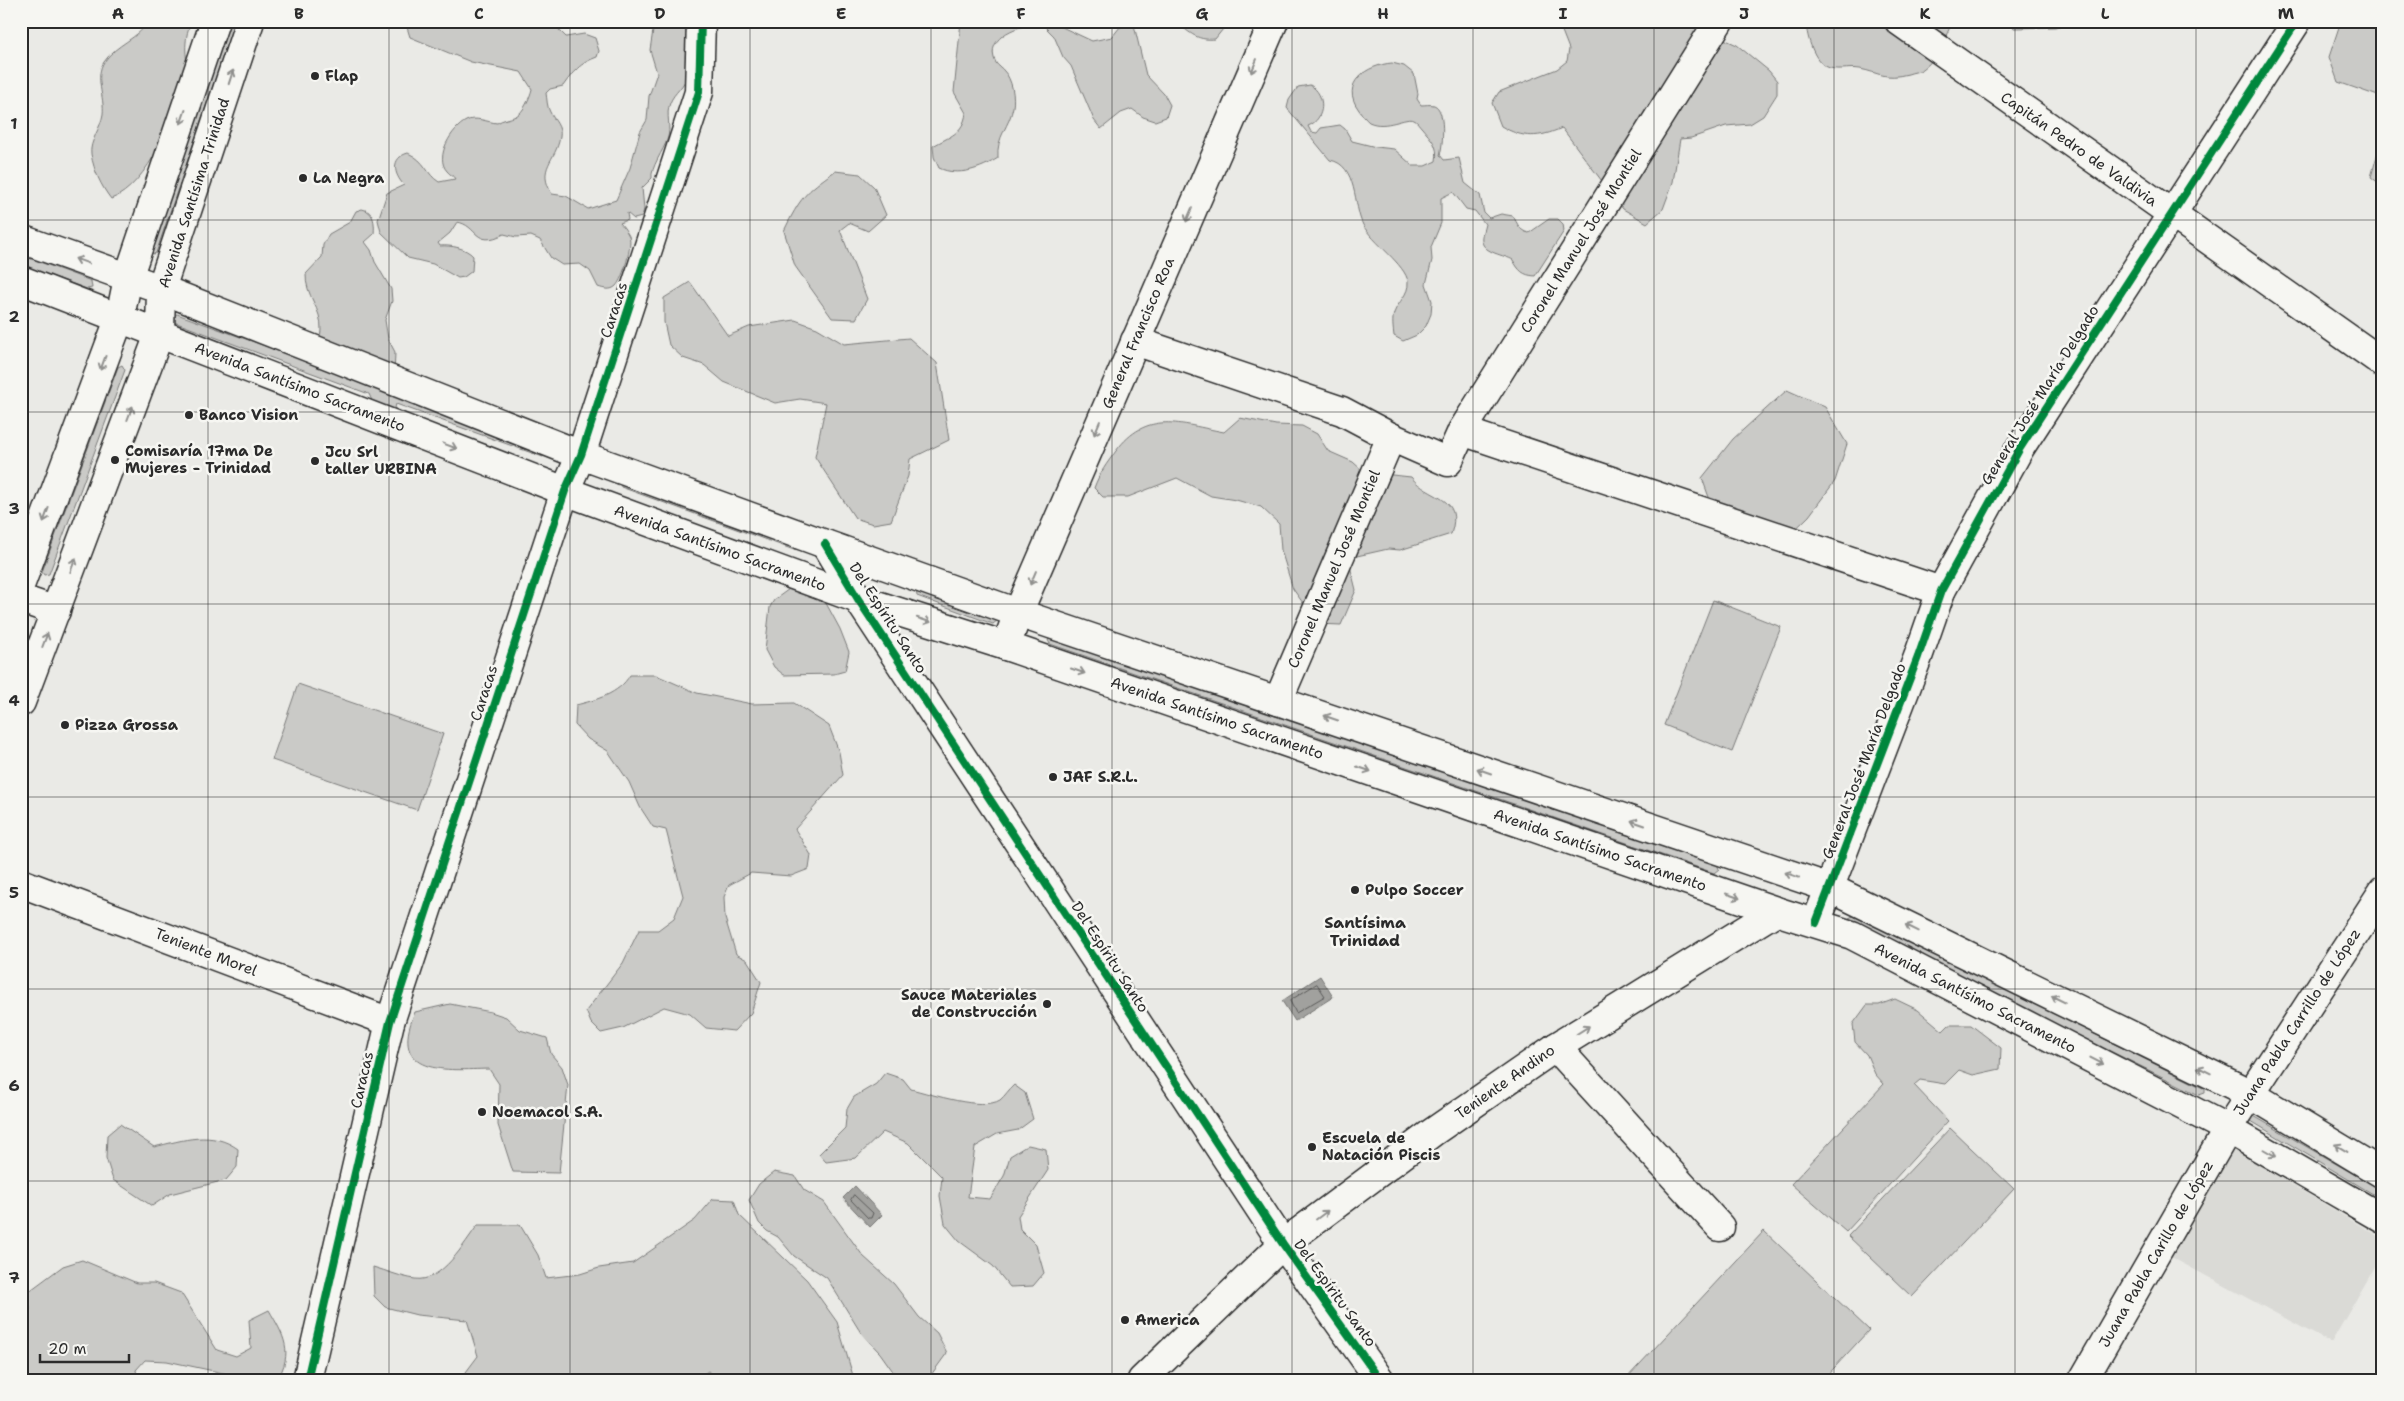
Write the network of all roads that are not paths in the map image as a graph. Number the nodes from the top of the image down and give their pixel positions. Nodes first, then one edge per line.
1 (215, 21) edge
2 (250, 21) edge
3 (701, 21) edge
4 (1274, 21) edge
5 (1719, 21) edge
6 (1898, 21) edge
7 (2296, 21) edge
8 (2172, 214) junction
9 (21, 238) edge
10 (128, 278) junction
11 (21, 280) edge
12 (162, 289) junction
13 (120, 317) junction
14 (160, 332) junction
15 (1135, 341) junction
16 (2383, 363) edge
17 (1462, 431) junction
18 (1391, 437) junction
19 (581, 455) junction
20 (565, 491) junction
21 (825, 544) junction
22 (21, 583) edge
23 (1941, 591) junction
24 (21, 599) edge
25 (858, 599) junction
26 (56, 610) junction
27 (1018, 613) junction
28 (1006, 646) junction
29 (1278, 701) junction
30 (21, 702) edge
31 (21, 883) edge
32 (1830, 888) junction
33 (2383, 891) edge
34 (1776, 911) junction
35 (1816, 923) junction
36 (390, 1022) junction
37 (1556, 1047) junction
38 (2251, 1094) junction
39 (2228, 1128) junction
40 (2383, 1174) edge
41 (2383, 1219) edge
42 (1720, 1227) dead end
43 (1282, 1244) junction
44 (307, 1380) edge
45 (1142, 1380) edge
46 (1380, 1380) edge
47 (2083, 1380) edge

1 -> 10 street
12 -> 2 street, Avenida Santísima Trinidad
3 - 19 street, Caracas
4 -> 15 street, General Francisco Roa
5 - 17 street, Coronel Manuel José Montiel
6 - 8 street, Capitán Pedro de Valdivia
7 - 8 street, General José María Delgado
8 - 16 street, Capitán Pedro de Valdivia
8 - 23 street, General José María Delgado
10 -> 9 street
10 - 12 street
10 - 13 street
11 - 13 street, Avenida Santísimo Sacramento
12 - 14 street, Avenida Santísima Trinidad
12 - 19 street
13 - 14 street, Avenida Santísimo Sacramento
13 -> 22 street
14 -> 20 street, Avenida Santísimo Sacramento
26 -> 14 street, Avenida Santísima Trinidad
15 - 18 street
15 -> 27 street, General Francisco Roa
17 - 18 street, Coronel Manuel José Montiel
17 - 23 street
18 - 29 street, Coronel Manuel José Montiel
19 - 20 street, Caracas
19 - 21 street
20 - 25 street, Avenida Santísimo Sacramento
20 - 36 street, Caracas
21 - 25 street, Del Espíritu Santo
21 - 27 street
23 - 32 street, General José María Delgado
24 - 26 street
25 -> 28 street, Avenida Santísimo Sacramento
25 - 43 street, Del Espíritu Santo
30 -> 26 street, Avenida Santísima Trinidad
27 - 28 street, General Francisco Roa
27 - 29 street
28 -> 34 street, Avenida Santísimo Sacramento
32 -> 29 street
31 - 36 street, Teniente Morel
32 - 35 street, General José María Delgado
38 -> 32 street
33 - 38 street, Juana Pabla Carrillo de López
34 - 35 street, Avenida Santísimo Sacramento
37 -> 34 street, Teniente Andino
35 -> 39 street, Avenida Santísimo Sacramento
36 - 44 street, Caracas
37 - 42 street
43 -> 37 street, Teniente Andino
38 - 39 street, Juana Pabla Carrillo de López
40 -> 38 street
39 -> 41 street, Avenida Santísimo Sacramento
39 - 47 street, Juana Pabla Carillo de López
43 - 45 street, Teniente Andino
43 - 46 street, Del Espíritu Santo

